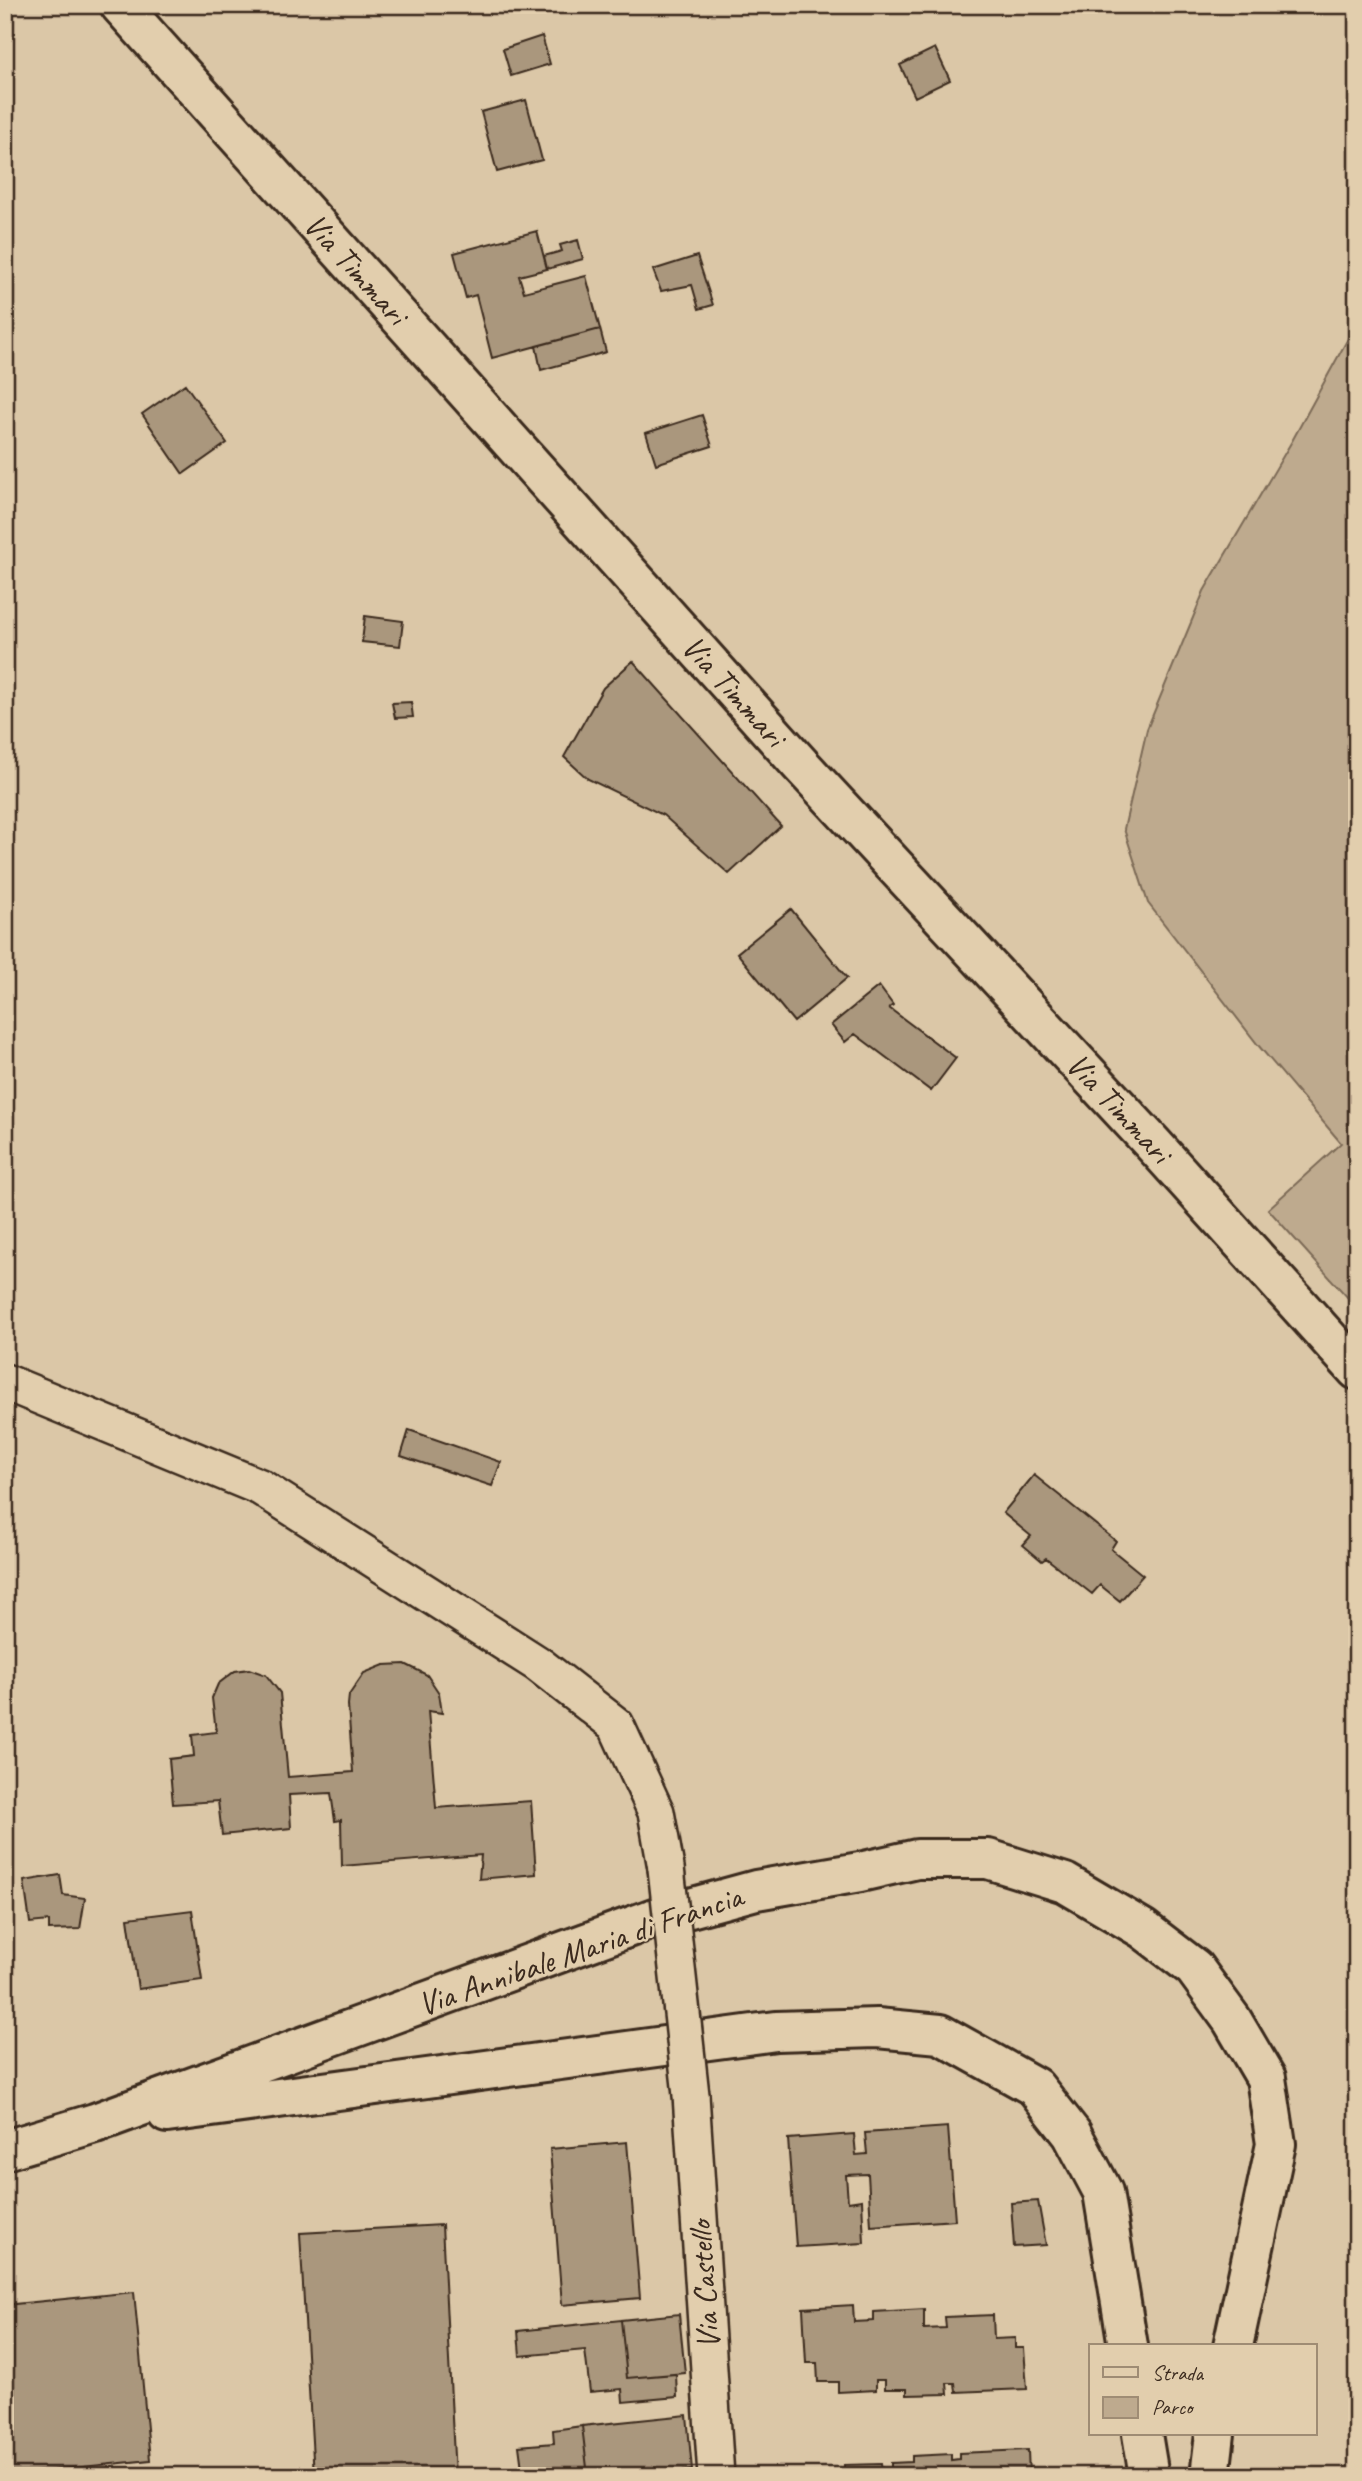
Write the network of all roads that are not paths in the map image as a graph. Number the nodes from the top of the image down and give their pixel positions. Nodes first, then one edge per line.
1 (120, 5) edge
2 (1357, 1370) edge
3 (5, 1382) edge
4 (95, 2123) junction
5 (5, 2150) edge
6 (1128, 2344) edge
7 (1233, 2344) edge
8 (1142, 2436) edge
9 (1214, 2436) edge
10 (716, 2476) edge
11 (1149, 2476) edge
12 (1210, 2476) edge

1 - 2 main road, Via Timmari
3 - 10 street, Via Castello, bridge
4 - 5 main road, Via Annibale Maria di Francia
4 - 6 main road, Via Annibale Maria di Francia
4 - 7 main road, Via Annibale Maria di Francia
8 - 11 main road
9 - 12 main road

